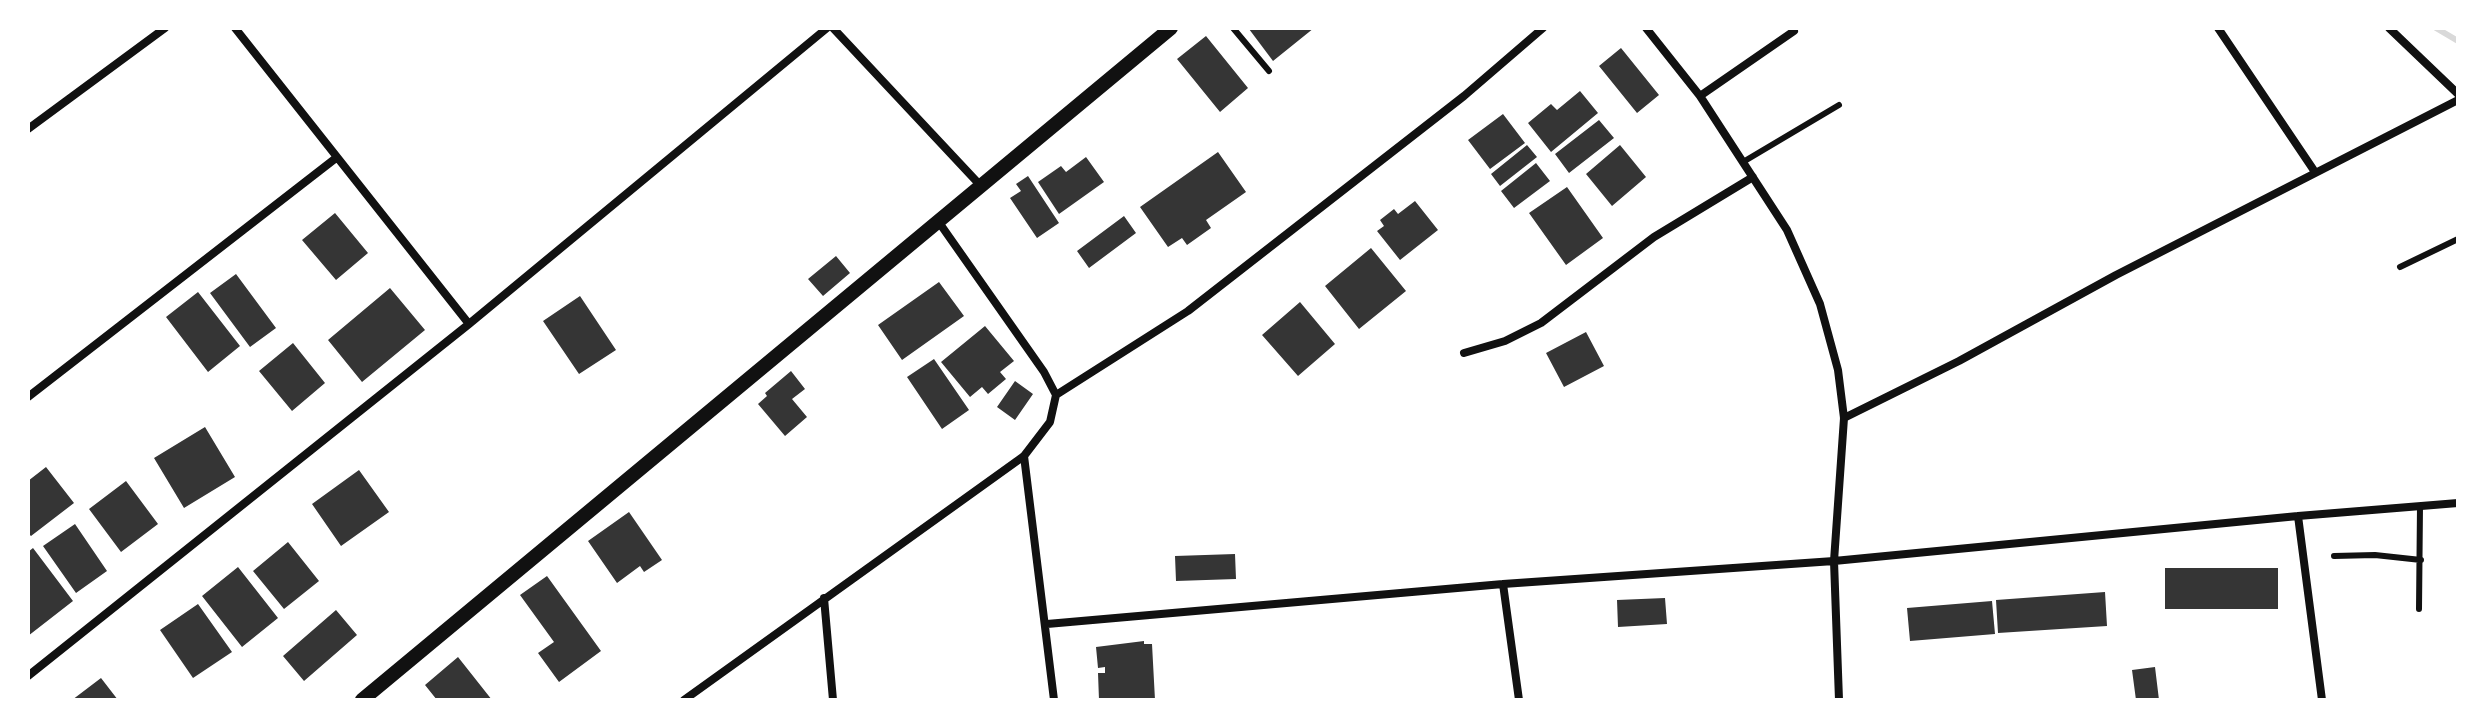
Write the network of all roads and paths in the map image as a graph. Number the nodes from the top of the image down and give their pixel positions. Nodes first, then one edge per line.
1 (165, 28) edge
2 (235, 28) edge
3 (830, 28) edge
4 (1171, 28) edge
5 (1233, 28) edge
6 (1543, 28) edge
7 (1646, 28) edge
8 (2218, 28) edge
9 (2389, 28) edge
10 (1794, 31) dead end
11 (1269, 71) dead end
12 (1700, 96) junction
13 (2458, 97) edge
14 (1839, 105) dead end
15 (28, 129) edge
16 (336, 158) junction
17 (1743, 162) junction
18 (2315, 172) junction
19 (1753, 177) junction
20 (980, 185) junction
21 (938, 220) junction
22 (2458, 239) edge
23 (2400, 267) dead end
24 (469, 324) junction
25 (1464, 353) dead end
26 (1056, 395) junction
27 (28, 397) edge
28 (1844, 418) junction
29 (1024, 456) junction
30 (2458, 503) edge
31 (2420, 506) junction
32 (2298, 516) junction
33 (2334, 556) dead end
34 (2421, 560) junction
35 (1834, 561) junction
36 (1503, 584) junction
37 (824, 598) junction
38 (2419, 609) dead end
39 (1047, 624) junction
40 (28, 676) edge
41 (362, 700) edge
42 (684, 700) edge
43 (833, 700) edge
44 (1054, 700) edge
45 (1519, 700) edge
46 (1839, 700) edge
47 (2322, 700) edge

1 - 15 street
2 - 16 street
3 - 20 street
3 - 24 street
4 - 20 street
5 - 11 lane
6 - 26 street
7 - 12 street
8 - 18 street
9 - 13 street
10 - 12 street
12 - 17 street
13 - 18 street
14 - 17 lane
16 - 24 street
16 - 27 street
17 - 19 street
18 - 28 street
19 - 25 street
19 - 28 street
20 - 21 street
21 - 26 street
21 - 41 street
22 - 23 lane
24 - 40 street
26 - 29 street
28 - 35 street
29 - 37 street
29 - 39 street
30 - 31 street
31 - 32 street
31 - 34 lane
32 - 35 street
32 - 47 street
33 - 34 lane
34 - 38 lane
35 - 36 street
35 - 46 street
36 - 39 street
36 - 45 street
37 - 42 street
37 - 43 street
39 - 44 street

